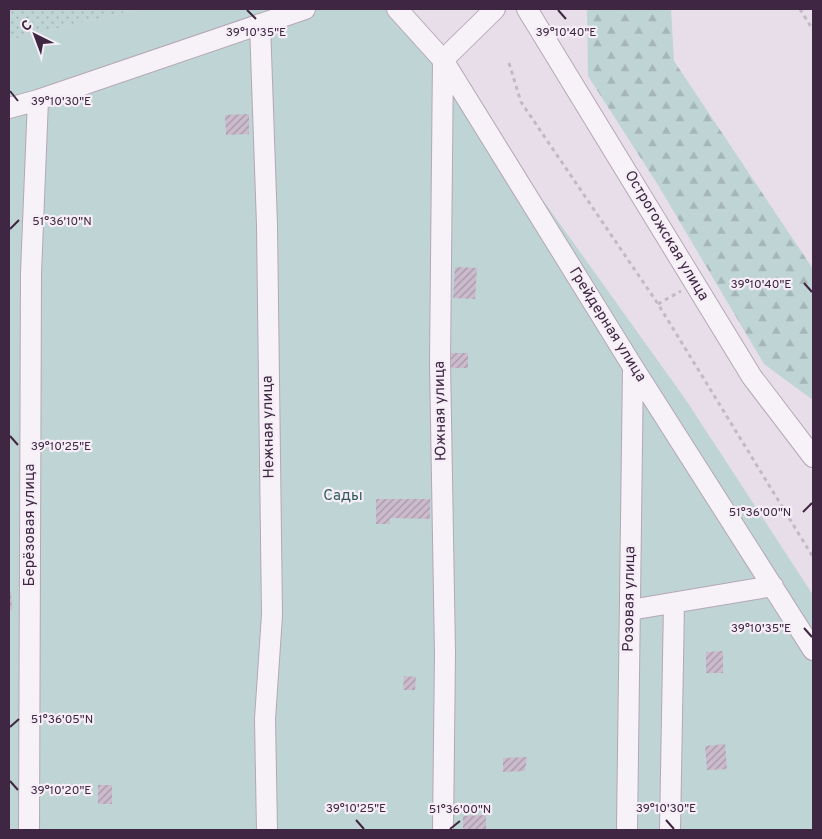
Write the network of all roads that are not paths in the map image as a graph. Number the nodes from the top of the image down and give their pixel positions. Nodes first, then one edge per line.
1 (305, 9) edge
2 (398, 9) edge
3 (495, 9) edge
4 (527, 9) edge
5 (260, 24) junction
6 (443, 60) junction
7 (38, 100) junction
8 (9, 108) edge
9 (633, 367) junction
10 (813, 457) edge
11 (773, 586) junction
12 (674, 603) junction
13 (630, 610) junction
14 (813, 650) edge
15 (29, 830) edge
16 (267, 830) edge
17 (443, 830) edge
18 (627, 830) edge
19 (670, 830) edge

1 - 5 street
2 - 6 street
3 - 6 street
4 - 10 street, Острогожская улица
5 - 7 street
5 - 16 street, Нежная улица
6 - 9 street, Грейдерная улица
6 - 17 street, Южная улица
7 - 8 street
7 - 15 street, Берёзовая улица
9 - 11 street, Грейдерная улица
9 - 13 street, Розовая улица
11 - 12 street
11 - 14 street, Грейдерная улица
12 - 13 street
12 - 19 street
13 - 18 street, Розовая улица

